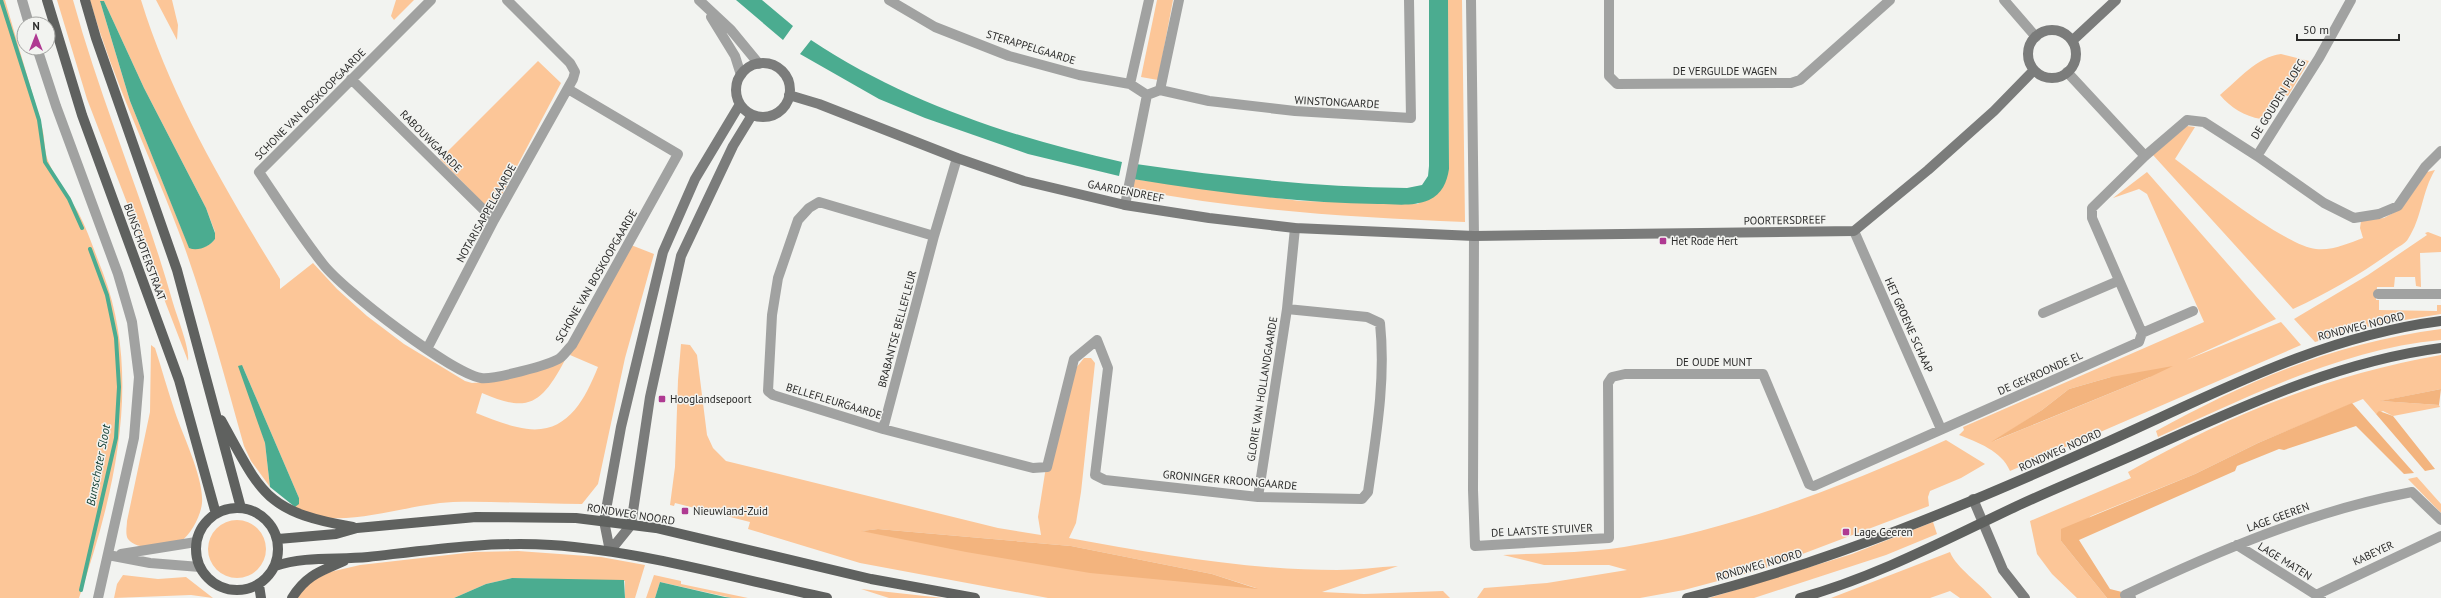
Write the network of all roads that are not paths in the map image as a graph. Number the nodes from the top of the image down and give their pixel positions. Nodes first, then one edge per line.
1 (22, 0) edge
2 (46, 0) edge
3 (86, 0) edge
4 (431, 0) edge
5 (507, 0) edge
6 (699, 0) edge
7 (889, 0) edge
8 (1149, 0) edge
9 (1179, 0) edge
10 (1409, 0) edge
11 (1471, 0) edge
12 (1608, 0) edge
13 (1890, 0) edge
14 (2004, 0) edge
15 (2116, 0) edge
16 (2351, 0) edge
17 (706, 8) junction
18 (27, 16) edge
19 (2036, 37) junction
20 (2072, 41) junction
21 (40, 56) edge
22 (759, 64) junction
23 (2034, 70) junction
24 (2068, 72) junction
25 (741, 75) junction
26 (351, 79) junction
27 (1130, 84) junction
28 (568, 89) junction
29 (1160, 90) junction
30 (790, 95) junction
31 (1147, 95) junction
32 (740, 104) junction
33 (752, 115) junction
34 (2441, 151) edge
35 (2145, 156) junction
36 (2257, 156) junction
37 (957, 158) junction
38 (1125, 205) junction
39 (494, 220) junction
40 (1295, 228) junction
41 (1854, 231) junction
42 (934, 236) junction
43 (1474, 236) junction
44 (2118, 281) junction
45 (2378, 294) dead end
46 (2441, 294) edge
47 (1287, 309) junction
48 (2193, 311) dead end
49 (2043, 313) dead end
50 (2441, 321) edge
51 (2142, 333) junction
52 (1097, 340) joint
53 (2441, 348) edge
54 (427, 349) junction
55 (212, 405) junction
56 (883, 429) junction
57 (1941, 430) junction
58 (1258, 497) junction
59 (1973, 500) junction
60 (241, 508) junction
61 (216, 514) junction
62 (2441, 520) edge
63 (604, 522) junction
64 (1982, 524) junction
65 (631, 525) junction
66 (357, 528) junction
67 (2441, 536) edge
68 (1609, 538) joint
69 (278, 539) junction
70 (196, 542) junction
71 (2237, 545) junction
72 (610, 552) junction
73 (108, 555) junction
74 (349, 559) junction
75 (275, 566) junction
76 (200, 567) junction
77 (259, 585) junction
78 (234, 594) edge
79 (2319, 596) edge
80 (98, 598) edge
81 (261, 598) edge
82 (292, 598) edge
83 (827, 598) edge
84 (975, 598) edge
85 (1687, 598) edge
86 (1800, 598) edge
87 (2025, 598) edge
88 (2130, 598) edge

1 - 18 street
2 - 61 main road, BUNSCHOTERSTRAAT
3 - 55 main road, BUNSCHOTERSTRAAT
4 - 26 street, SCHONE VAN BOSKOOPGAARDE
5 - 28 street, NOTARISAPPELGAARDE
6 - 17 street
7 - 27 street, STERAPPELGAARDE
8 - 27 street
9 - 29 street
10 - 29 street, WINSTONGAARDE
11 - 43 street
12 - 13 street, DE VERGULDE WAGEN
14 - 19 street
15 - 20 street
16 - 36 street, DE GOUDEN PLOEG
17 - 22 street
17 - 25 street
19 - 20 street
19 - 23 street
20 - 24 street
21 - 73 street
22 - 25 street
22 - 30 street
23 - 24 street
23 - 41 street
24 - 35 street
25 - 32 street
26 - 39 street, RABOUWGAARDE
26 - 54 street, SCHONE VAN BOSKOOPGAARDE
27 - 31 street, STERAPPELGAARDE
28 - 39 street, NOTARISAPPELGAARDE
28 - 54 street, SCHONE VAN BOSKOOPGAARDE
29 - 31 street
30 - 33 street
30 - 37 street, GAARDENDREEF
31 - 38 street
32 - 33 street
32 - 63 street
33 - 65 street
34 - 36 street
35 - 36 street, DE GOUDEN PLOEG
35 - 44 street
37 - 38 street, GAARDENDREEF
37 - 42 street, BRABANTSE BELLEFLEUR
38 - 40 street, GAARDENDREEF
39 - 54 street, NOTARISAPPELGAARDE
40 - 43 street, GAARDENDREEF
40 - 47 street
41 - 43 street, POORTERSDREEF
41 - 57 street, HET GROENE SCHAAP
42 - 56 street, BRABANTSE BELLEFLEUR
42 - 56 street, BELLEFLEURGAARDE
43 - 68 street, DE LAATSTE STUIVER
44 - 49 street
44 - 51 street
45 - 46 street
47 - 58 street, GLORIE VAN HOLLANDGAARDE
47 - 58 street, GRONINGER KROONGAARDE
48 - 51 street, DE GEKROONDE EL
50 - 59 main road, RONDWEG NOORD
51 - 57 street, DE GEKROONDE EL
52 - 56 street, BELLEFLEURGAARDE
52 - 58 street, GRONINGER KROONGAARDE
53 - 64 main road
55 - 60 main road, BUNSCHOTERSTRAAT
55 - 66 main road
57 - 68 street, DE OUDE MUNT
59 - 64 street
59 - 85 main road, RONDWEG NOORD
60 - 61 main road
60 - 69 main road
61 - 70 main road
62 - 71 street, LAGE GEEREN
63 - 65 main road, RONDWEG NOORD
63 - 66 main road, RONDWEG NOORD
63 - 72 street
64 - 86 main road
64 - 87 street
65 - 72 street
65 - 84 main road, RONDWEG NOORD
66 - 69 main road, RONDWEG NOORD
67 - 79 street, KABEYER
69 - 75 main road
70 - 73 street
70 - 76 main road
71 - 79 street, LAGE MATEN
71 - 88 street, LAGE GEEREN
72 - 74 main road
72 - 83 main road
73 - 76 street
73 - 80 street
74 - 75 main road
74 - 82 main road
75 - 77 main road
76 - 78 main road
77 - 78 main road
77 - 81 main road

